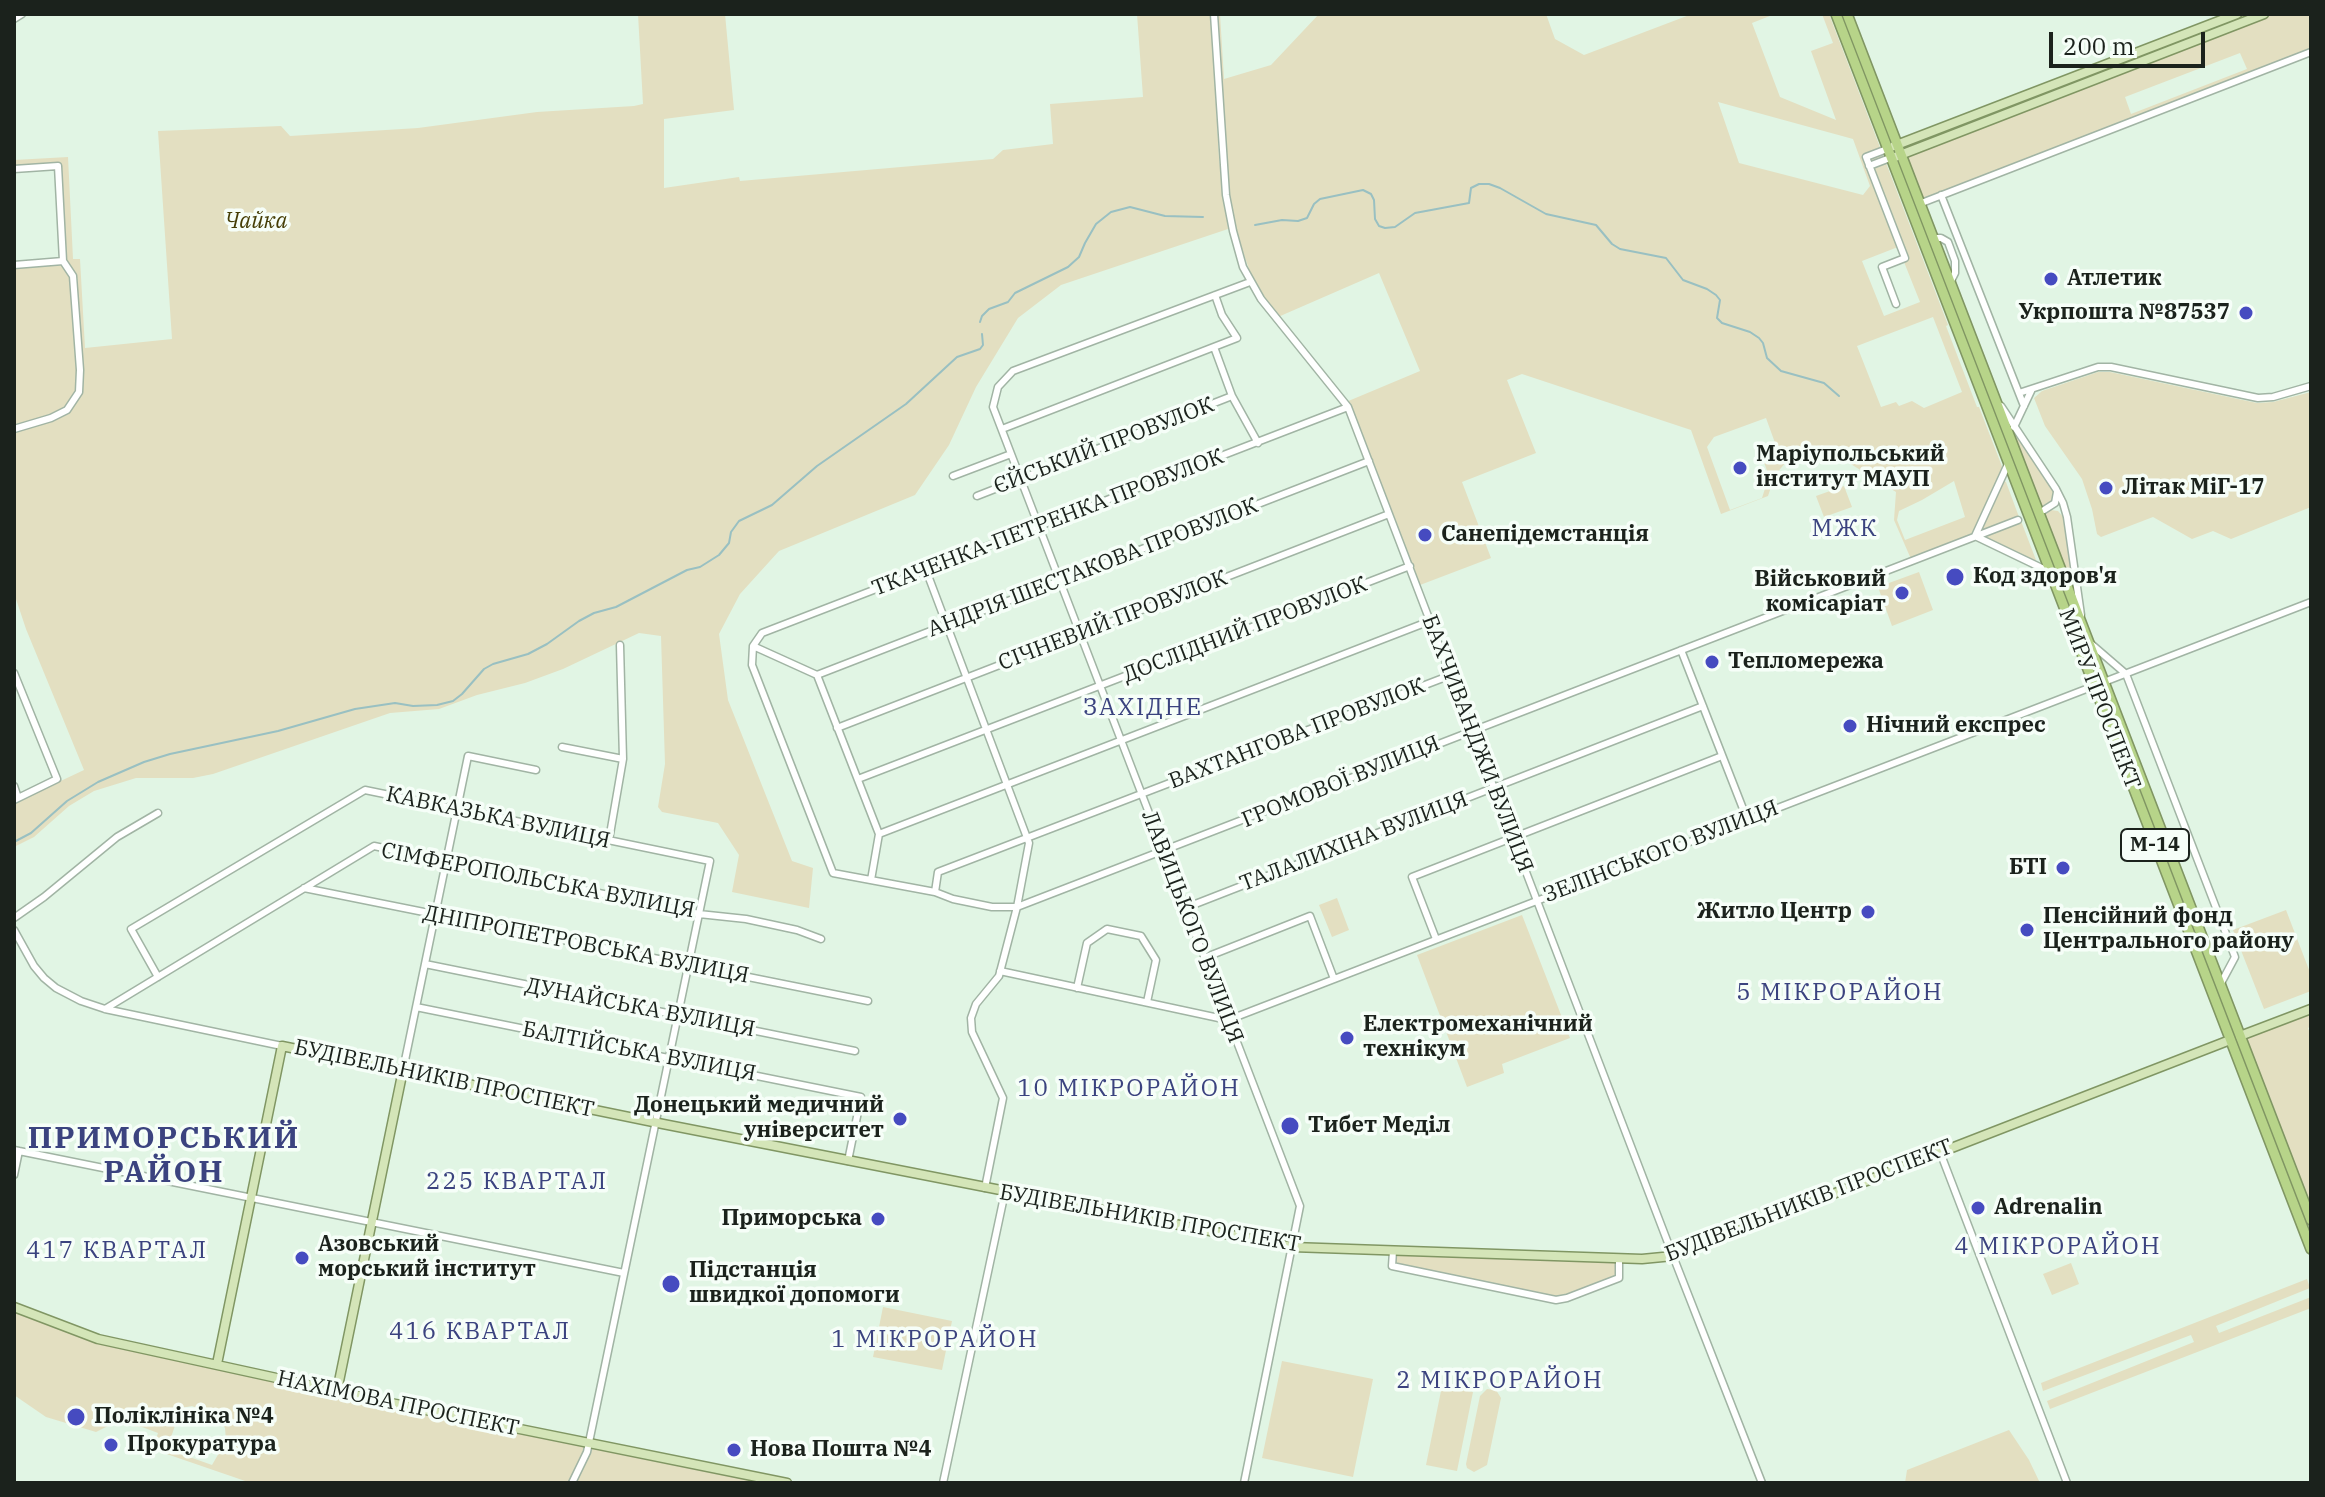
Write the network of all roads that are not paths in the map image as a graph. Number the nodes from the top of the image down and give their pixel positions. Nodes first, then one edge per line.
1 (22, 14) edge
2 (1214, 14) edge
3 (1836, 14) edge
4 (2237, 14) edge
5 (2264, 14) edge
6 (14, 19) edge
7 (1846, 22) edge
8 (2311, 52) edge
9 (1894, 152) junction
10 (1869, 166) junction
11 (14, 169) edge
12 (1941, 195) junction
13 (1914, 205) junction
14 (1919, 217) junction
15 (1932, 238) junction
16 (1924, 246) junction
17 (63, 261) junction
18 (14, 265) edge
19 (1250, 282) junction
20 (1215, 295) junction
21 (1896, 304) dead end
22 (1214, 347) junction
23 (2311, 386) edge
24 (2032, 389) junction
25 (1992, 393) junction
26 (2019, 393) junction
27 (1232, 396) junction
28 (2024, 406) junction
29 (1348, 407) junction
30 (2015, 427) junction
31 (14, 429) edge
32 (1002, 429) junction
33 (2009, 438) junction
34 (1258, 443) junction
35 (1011, 454) junction
36 (1369, 461) junction
37 (2008, 464) junction
38 (953, 476) dead end
39 (1021, 480) junction
40 (2056, 489) junction
41 (977, 496) dead end
42 (1389, 514) junction
43 (2067, 517) junction
44 (2018, 520) dead end
45 (1039, 527) junction
46 (1975, 536) junction
47 (1410, 566) junction
48 (926, 570) junction
49 (2050, 572) junction
50 (1060, 581) junction
51 (2311, 602) edge
52 (1430, 621) junction
53 (946, 625) junction
54 (1080, 634) junction
55 (2085, 635) junction
56 (620, 645) dead end
57 (753, 646) junction
58 (1681, 650) junction
59 (14, 673) edge
60 (2126, 674) junction
61 (817, 675) junction
62 (1451, 675) junction
63 (967, 678) junction
64 (2099, 684) junction
65 (1100, 686) junction
66 (1703, 706) junction
67 (837, 728) junction
68 (987, 730) junction
69 (1472, 730) junction
70 (1121, 741) junction
71 (562, 747) dead end
72 (1722, 756) junction
73 (623, 759) junction
74 (536, 770) dead end
75 (858, 779) junction
76 (1008, 785) junction
77 (14, 786) edge
78 (1494, 788) junction
79 (1141, 794) junction
80 (16, 799) edge
81 (457, 809) junction
82 (158, 813) dead end
83 (1747, 819) junction
84 (879, 834) junction
85 (1028, 838) junction
86 (1513, 838) junction
87 (609, 840) junction
88 (1163, 852) junction
89 (446, 861) junction
90 (871, 880) junction
91 (304, 888) junction
92 (935, 892) junction
93 (1536, 900) junction
94 (1017, 907) junction
95 (1185, 908) junction
96 (699, 914) junction
97 (435, 915) junction
98 (14, 918) edge
99 (14, 930) edge
100 (821, 939) dead end
101 (1436, 939) junction
102 (1204, 958) junction
103 (425, 964) junction
104 (688, 965) junction
105 (1000, 971) junction
106 (158, 977) junction
107 (1334, 979) junction
108 (2220, 985) junction
109 (1077, 988) junction
110 (868, 1001) dead end
111 (1147, 1002) junction
112 (416, 1007) junction
113 (105, 1009) junction
114 (2311, 1009) edge
115 (678, 1015) junction
116 (1228, 1020) junction
117 (2235, 1038) junction
118 (282, 1046) junction
119 (855, 1051) dead end
120 (668, 1059) junction
121 (403, 1070) junction
122 (655, 1122) junction
123 (16, 1151) edge
124 (1940, 1152) junction
125 (848, 1161) junction
126 (14, 1175) edge
127 (985, 1188) junction
128 (1005, 1192) junction
129 (251, 1197) junction
130 (2311, 1220) edge
131 (372, 1222) junction
132 (1292, 1247) junction
133 (2311, 1249) edge
134 (1393, 1251) junction
135 (1673, 1256) junction
136 (1619, 1258) junction
137 (624, 1273) junction
138 (14, 1307) edge
139 (217, 1364) junction
140 (337, 1391) junction
141 (589, 1443) junction
142 (572, 1483) edge
143 (787, 1483) edge
144 (943, 1483) edge
145 (1244, 1483) edge
146 (1762, 1483) edge
147 (2067, 1483) edge

1 - 6 street
2 - 19 street, БАХЧИВАНДЖИ ВУЛИЦЯ
3 - 7 highway, МИРУ ПРОСПЕКТ / М-14
4 - 9 main road
5 - 9 main road
7 - 9 highway, МИРУ ПРОСПЕКТ / М-14
8 - 12 street
9 - 10 street
9 - 10 street
9 - 13 highway, МИРУ ПРОСПЕКТ / М-14
10 - 21 street
11 - 17 street
12 - 13 street
12 - 26 street
13 - 14 highway, МИРУ ПРОСПЕКТ / М-14
14 - 15 highway, МИРУ ПРОСПЕКТ / М-14
14 - 16 highway, МИРУ ПРОСПЕКТ / М-14
15 - 16 street
15 - 25 highway, МИРУ ПРОСПЕКТ / М-14
16 - 37 highway, МИРУ ПРОСПЕКТ / М-14
17 - 18 street
17 - 31 street
19 - 20 street
19 - 29 street, БАХЧИВАНДЖИ ВУЛИЦЯ
20 - 22 street
20 - 32 street, ЛАВИЦЬКОГО ВУЛИЦЯ
22 - 27 street
22 - 32 street
23 - 24 street
24 - 26 street
24 - 28 street
25 - 30 street
25 - 33 highway, МИРУ ПРОСПЕКТ / М-14
26 - 28 street
27 - 34 street
27 - 39 street, ЄЙСЬКИЙ ПРОВУЛОК
28 - 30 street
29 - 34 street, ТКАЧЕНКА-ПЕТРЕНКА ПРОВУЛОК
29 - 36 street, БАХЧИВАНДЖИ ВУЛИЦЯ
30 - 33 street
30 - 40 street
32 - 35 street, ЛАВИЦЬКОГО ВУЛИЦЯ
33 - 55 highway, МИРУ ПРОСПЕКТ / М-14
34 - 45 street, ТКАЧЕНКА-ПЕТРЕНКА ПРОВУЛОК
35 - 38 street
35 - 39 street, ЛАВИЦЬКОГО ВУЛИЦЯ
36 - 42 street, БАХЧИВАНДЖИ ВУЛИЦЯ
36 - 50 street, АНДРІЯ ШЕСТАКОВА ПРОВУЛОК
37 - 46 street
37 - 49 highway, МИРУ ПРОСПЕКТ / М-14
39 - 41 street, ЄЙСЬКИЙ ПРОВУЛОК
39 - 45 street, ЛАВИЦЬКОГО ВУЛИЦЯ
40 - 43 street
40 - 43 street
42 - 47 street, БАХЧИВАНДЖИ ВУЛИЦЯ
42 - 54 street, СІЧНЕВИЙ ПРОВУЛОК
43 - 55 street
44 - 46 street, ГРОМОВОЇ ВУЛИЦЯ
45 - 48 street, ТКАЧЕНКА-ПЕТРЕНКА ПРОВУЛОК
45 - 50 street, ЛАВИЦЬКОГО ВУЛИЦЯ
46 - 49 street
46 - 58 street, ГРОМОВОЇ ВУЛИЦЯ
47 - 52 street, БАХЧИВАНДЖИ ВУЛИЦЯ
47 - 65 street, ДОСЛІДНИЙ ПРОВУЛОК
48 - 53 street
48 - 57 street, ТКАЧЕНКА-ПЕТРЕНКА ПРОВУЛОК
49 - 64 highway, МИРУ ПРОСПЕКТ / М-14
50 - 53 street, АНДРІЯ ШЕСТАКОВА ПРОВУЛОК
50 - 54 street, ЛАВИЦЬКОГО ВУЛИЦЯ
51 - 60 street, ЗЕЛІНСЬКОГО ВУЛИЦЯ
52 - 62 street, БАХЧИВАНДЖИ ВУЛИЦЯ
52 - 70 street
53 - 61 street, АНДРІЯ ШЕСТАКОВА ПРОВУЛОК
53 - 63 street
54 - 63 street, СІЧНЕВИЙ ПРОВУЛОК
54 - 65 street, ЛАВИЦЬКОГО ВУЛИЦЯ
55 - 60 street
55 - 64 highway, МИРУ ПРОСПЕКТ / М-14
56 - 73 street
57 - 61 street
57 - 90 street, ГРОМОВОЇ ВУЛИЦЯ
58 - 66 street
58 - 69 street, ГРОМОВОЇ ВУЛИЦЯ
59 - 80 street
60 - 64 street, ЗЕЛІНСЬКОГО ВУЛИЦЯ
60 - 108 street
61 - 67 street
62 - 69 street, БАХЧИВАНДЖИ ВУЛИЦЯ
62 - 79 street, ВАХТАНГОВА ПРОВУЛОК
63 - 67 street, СІЧНЕВИЙ ПРОВУЛОК
63 - 68 street
64 - 83 street, ЗЕЛІНСЬКОГО ВУЛИЦЯ
64 - 108 highway, МИРУ ПРОСПЕКТ / М-14
64 - 117 highway, МИРУ ПРОСПЕКТ / М-14
65 - 68 street, ДОСЛІДНИЙ ПРОВУЛОК
65 - 70 street, ЛАВИЦЬКОГО ВУЛИЦЯ
66 - 72 street
66 - 78 street, ТАЛАЛИХІНА ВУЛИЦЯ
67 - 75 street
68 - 75 street, ДОСЛІДНИЙ ПРОВУЛОК
68 - 76 street
69 - 78 street, БАХЧИВАНДЖИ ВУЛИЦЯ
69 - 88 street, ГРОМОВОЇ ВУЛИЦЯ
70 - 76 street
70 - 79 street, ЛАВИЦЬКОГО ВУЛИЦЯ
71 - 73 street
72 - 83 street
72 - 86 street
73 - 87 street
74 - 81 street
75 - 84 street
76 - 84 street
76 - 85 street
77 - 80 street
78 - 86 street, БАХЧИВАНДЖИ ВУЛИЦЯ
78 - 95 street, ТАЛАЛИХІНА ВУЛИЦЯ
79 - 85 street, ВАХТАНГОВА ПРОВУЛОК
79 - 88 street, ЛАВИЦЬКОГО ВУЛИЦЯ
81 - 87 street, КАВКАЗЬКА ВУЛИЦЯ
81 - 89 street
81 - 106 street, КАВКАЗЬКА ВУЛИЦЯ
82 - 98 street
83 - 93 street, ЗЕЛІНСЬКОГО ВУЛИЦЯ
84 - 90 street
85 - 92 street, ВАХТАНГОВА ПРОВУЛОК
85 - 94 street
86 - 93 street, БАХЧИВАНДЖИ ВУЛИЦЯ
86 - 101 street
87 - 96 street, КАВКАЗЬКА ВУЛИЦЯ
88 - 94 street, ГРОМОВОЇ ВУЛИЦЯ
88 - 95 street, ЛАВИЦЬКОГО ВУЛИЦЯ
89 - 91 street, СІМФЕРОПОЛЬСЬКА ВУЛИЦЯ
89 - 96 street, СІМФЕРОПОЛЬСЬКА ВУЛИЦЯ
89 - 97 street
90 - 92 street, ГРОМОВОЇ ВУЛИЦЯ
91 - 97 street, ДНІПРОПЕТРОВСЬКА ВУЛИЦЯ
91 - 106 street, СІМФЕРОПОЛЬСЬКА ВУЛИЦЯ
92 - 94 street, ГРОМОВОЇ ВУЛИЦЯ
93 - 101 street, ЗЕЛІНСЬКОГО ВУЛИЦЯ
93 - 135 street, БАХЧИВАНДЖИ ВУЛИЦЯ
94 - 105 street
95 - 102 street, ЛАВИЦЬКОГО ВУЛИЦЯ
96 - 100 street, СІМФЕРОПОЛЬСЬКА ВУЛИЦЯ
96 - 104 street
97 - 103 street
97 - 104 street, ДНІПРОПЕТРОВСЬКА ВУЛИЦЯ
99 - 113 street, БУДІВЕЛЬНИКІВ ПРОСПЕКТ
101 - 107 street, ЗЕЛІНСЬКОГО ВУЛИЦЯ
102 - 107 street
102 - 116 street, ЛАВИЦЬКОГО ВУЛИЦЯ
103 - 112 street
103 - 115 street, ДУНАЙСЬКА ВУЛИЦЯ
104 - 110 street, ДНІПРОПЕТРОВСЬКА ВУЛИЦЯ
104 - 115 street
105 - 109 street
105 - 127 street
106 - 113 street, СІМФЕРОПОЛЬСЬКА ВУЛИЦЯ
107 - 116 street, ЗЕЛІНСЬКОГО ВУЛИЦЯ
108 - 117 highway, МИРУ ПРОСПЕКТ / М-14
109 - 111 street
109 - 111 street
111 - 116 street
112 - 120 street, БАЛТІЙСЬКА ВУЛИЦЯ
112 - 121 street
113 - 118 street, БУДІВЕЛЬНИКІВ ПРОСПЕКТ
114 - 117 main road, БУДІВЕЛЬНИКІВ ПРОСПЕКТ
115 - 119 street, ДУНАЙСЬКА ВУЛИЦЯ
115 - 120 street
116 - 132 street, ЛАВИЦЬКОГО ВУЛИЦЯ
117 - 124 main road, БУДІВЕЛЬНИКІВ ПРОСПЕКТ
117 - 130 highway, МИРУ ПРОСПЕКТ / М-14
117 - 133 highway, МИРУ ПРОСПЕКТ / М-14
118 - 121 main road, БУДІВЕЛЬНИКІВ ПРОСПЕКТ
118 - 129 main road
120 - 122 street
120 - 125 street, БАЛТІЙСЬКА ВУЛИЦЯ
121 - 122 main road, БУДІВЕЛЬНИКІВ ПРОСПЕКТ
121 - 131 main road
122 - 125 main road, БУДІВЕЛЬНИКІВ ПРОСПЕКТ
122 - 137 street
123 - 126 street
123 - 129 street
124 - 135 main road, БУДІВЕЛЬНИКІВ ПРОСПЕКТ
124 - 147 street
125 - 127 main road, БУДІВЕЛЬНИКІВ ПРОСПЕКТ
127 - 128 main road, БУДІВЕЛЬНИКІВ ПРОСПЕКТ
128 - 132 main road, БУДІВЕЛЬНИКІВ ПРОСПЕКТ
128 - 144 street
129 - 131 street
129 - 139 main road
131 - 137 street
131 - 140 main road
132 - 134 main road, БУДІВЕЛЬНИКІВ ПРОСПЕКТ
132 - 145 street, ЛАВИЦЬКОГО ВУЛИЦЯ
134 - 136 main road, БУДІВЕЛЬНИКІВ ПРОСПЕКТ
134 - 136 street
135 - 136 main road, БУДІВЕЛЬНИКІВ ПРОСПЕКТ
135 - 146 street, БАХЧИВАНДЖИ ВУЛИЦЯ
137 - 141 street
138 - 139 main road, НАХІМОВА ПРОСПЕКТ
139 - 140 main road, НАХІМОВА ПРОСПЕКТ
140 - 141 main road, НАХІМОВА ПРОСПЕКТ
141 - 142 street
141 - 143 main road, НАХІМОВА ПРОСПЕКТ

